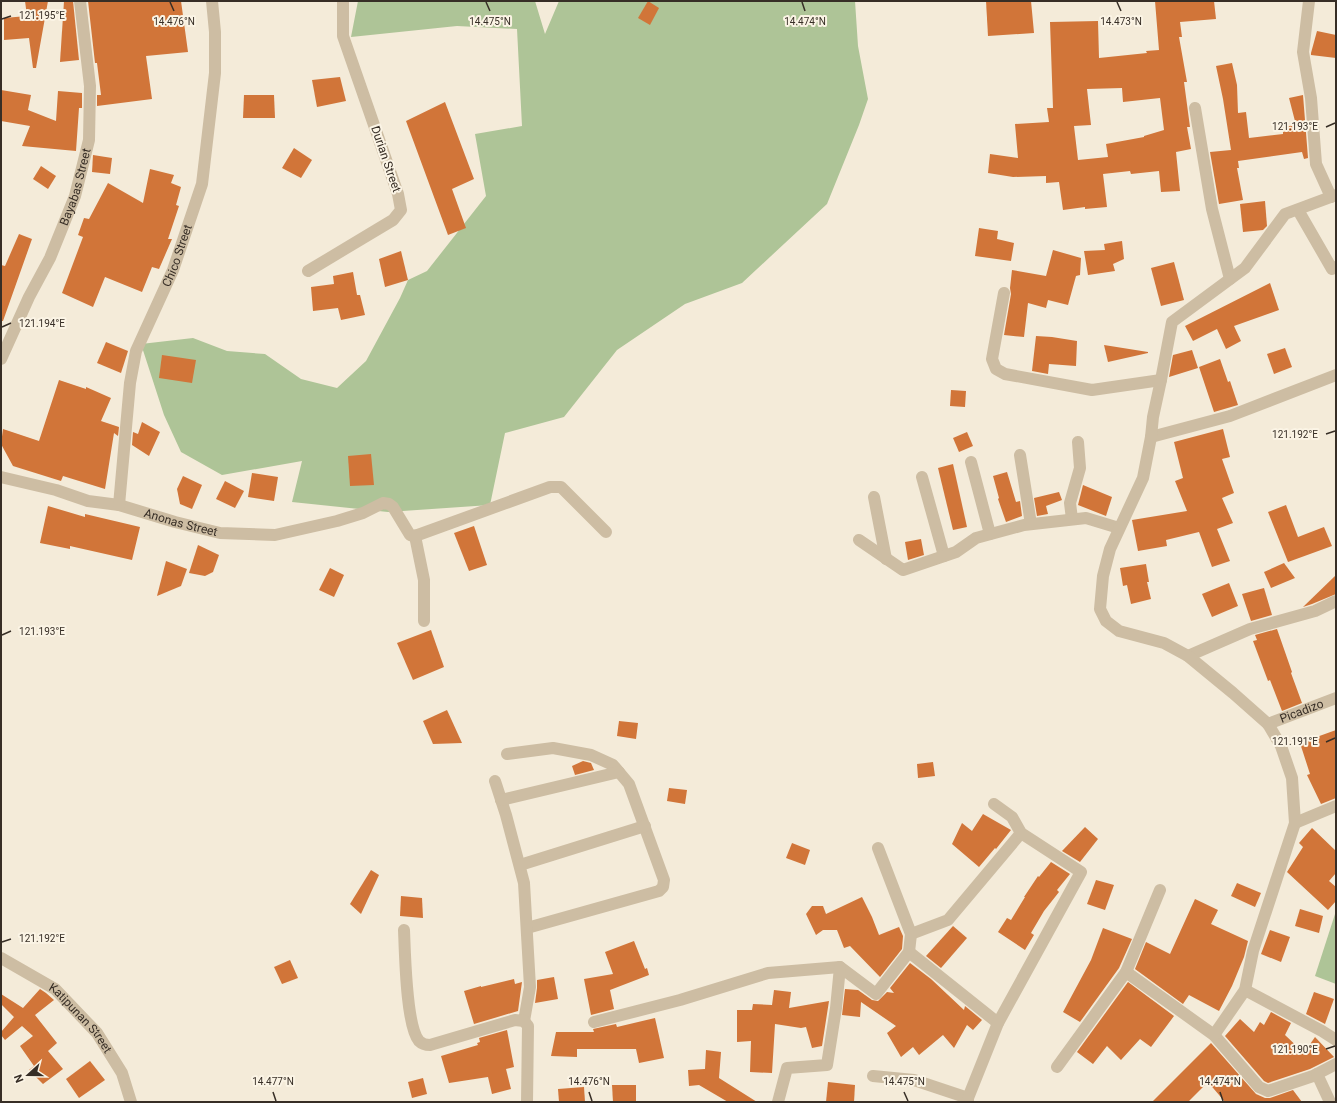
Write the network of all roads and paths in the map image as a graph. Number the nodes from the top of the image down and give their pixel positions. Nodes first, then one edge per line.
1 (80, 1) edge
2 (212, 1) edge
3 (343, 1) edge
4 (1309, 1) edge
5 (1195, 108) dead end
6 (1333, 196) edge
7 (1298, 210) junction
8 (1336, 267) edge
9 (308, 271) dead end
10 (1230, 279) junction
11 (1004, 292) dead end
12 (1, 359) edge
13 (1336, 376) edge
14 (1161, 380) junction
15 (1151, 437) junction
16 (1078, 442) dead end
17 (1020, 455) dead end
18 (971, 462) dead end
19 (1, 477) edge
20 (922, 477) dead end
21 (874, 497) dead end
22 (119, 505) junction
23 (1072, 519) junction
24 (1031, 524) junction
25 (1119, 528) junction
26 (606, 532) dead end
27 (990, 534) junction
28 (415, 536) junction
29 (859, 540) dead end
30 (944, 556) junction
31 (886, 559) junction
32 (1336, 601) edge
33 (424, 621) dead end
34 (1188, 656) junction
35 (1336, 698) edge
36 (1268, 724) junction
37 (507, 754) dead end
38 (619, 772) junction
39 (495, 781) dead end
40 (501, 800) junction
41 (994, 804) dead end
42 (1336, 806) edge
43 (1295, 823) junction
44 (645, 826) junction
45 (1021, 833) junction
46 (878, 848) dead end
47 (520, 865) junction
48 (1160, 890) dead end
49 (527, 928) junction
50 (404, 930) dead end
51 (911, 934) junction
52 (909, 952) junction
53 (1, 958) edge
54 (840, 967) junction
55 (1126, 972) junction
56 (1245, 990) junction
57 (524, 1020) junction
58 (594, 1022) dead end
59 (998, 1023) junction
60 (1214, 1036) junction
61 (1336, 1040) edge
62 (1336, 1064) edge
63 (1057, 1067) dead end
64 (1317, 1074) junction
65 (873, 1076) dead end
66 (968, 1100) edge
67 (131, 1102) edge
68 (527, 1102) edge
69 (778, 1102) edge
70 (1330, 1102) edge

1 - 12 street, Bayabas Street
2 - 22 street, Chico Street
3 - 9 street, Durian Street
4 - 6 street
5 - 10 street
6 - 7 street
7 - 8 street
7 - 10 street
10 - 14 street
11 - 14 street
13 - 15 street
14 - 15 street
15 - 25 street
16 - 23 street
17 - 24 street
18 - 27 street
19 - 22 street, Anonas Street
20 - 30 street
21 - 31 street
22 - 28 street, Anonas Street
23 - 24 street
23 - 25 street
24 - 27 street
25 - 34 street
26 - 28 street
27 - 30 street
28 - 33 street
29 - 31 street
30 - 31 street
32 - 34 street
34 - 36 street
35 - 36 street, Picadizo
36 - 43 street
37 - 38 street
38 - 40 street
38 - 44 street
39 - 40 street
40 - 47 street
41 - 45 street
42 - 43 street
43 - 56 street
44 - 47 street
44 - 49 street
45 - 51 street
45 - 59 street
46 - 51 street
47 - 49 street
48 - 55 street
49 - 57 street
50 - 57 street
51 - 52 street
52 - 54 street
52 - 59 street
53 - 67 street, Katipunan Street
54 - 58 street
54 - 69 street
55 - 60 street
55 - 63 street
56 - 60 street
56 - 61 street
57 - 68 street
59 - 66 street
60 - 64 street
62 - 64 street
64 - 70 street
65 - 66 street

